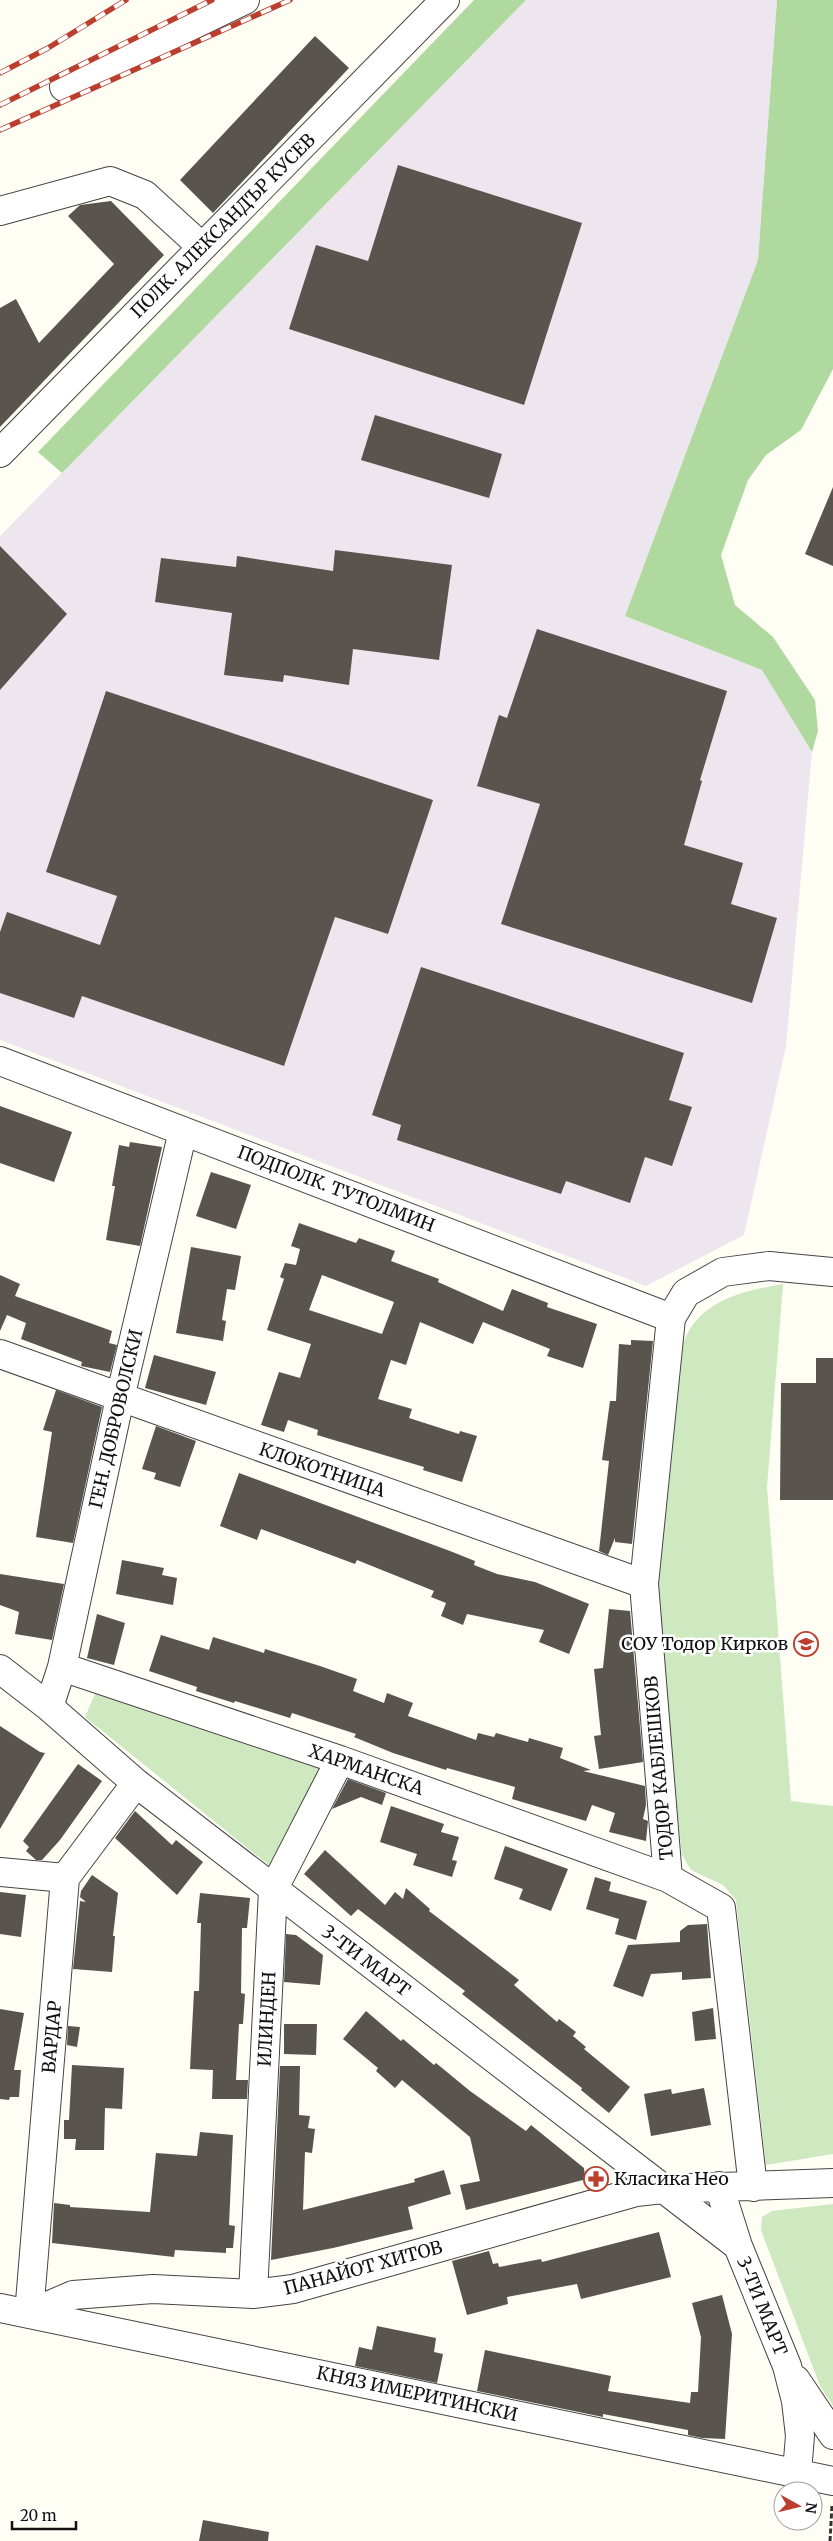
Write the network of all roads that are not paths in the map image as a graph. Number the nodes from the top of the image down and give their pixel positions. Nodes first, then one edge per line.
1 (246, 0) edge
2 (445, 0) edge
3 (64, 87) dead end
4 (0, 211) edge
5 (202, 247) junction
6 (0, 452) edge
7 (0, 1061) edge
8 (182, 1131) junction
9 (833, 1272) edge
10 (672, 1318) junction
11 (0, 1354) edge
12 (120, 1398) junction
13 (644, 1584) junction
14 (62, 1667) junction
15 (0, 1669) edge
16 (48, 1706) junction
17 (340, 1760) junction
18 (136, 1784) junction
19 (0, 1872) edge
20 (64, 1878) junction
21 (668, 1878) junction
22 (273, 1890) junction
23 (833, 2183) edge
24 (719, 2186) junction
25 (753, 2187) junction
26 (663, 2188) junction
27 (738, 2246) junction
28 (254, 2294) junction
29 (0, 2308) edge
30 (29, 2314) junction
31 (787, 2366) junction
32 (833, 2435) edge
33 (797, 2472) junction
34 (832, 2493) edge

1 - 3 street
2 - 5 street, ПОЛК. АЛЕКСАНДЪР КУСЕВ
4 - 5 street
5 - 6 street, ПОЛК. АЛЕКСАНДЪР КУСЕВ
7 - 8 street, ПОДПОЛК. ТУТОЛМИН
8 - 10 street, ПОДПОЛК. ТУТОЛМИН
8 - 12 street, ГЕН. ДОБРОВОЛСКИ
9 - 10 street
10 - 13 street, ТОДОР КАБЛЕШКОВ
11 - 12 street, КЛОКОТНИЦА
12 - 13 street, КЛОКОТНИЦА
12 - 14 street, ГЕН. ДОБРОВОЛСКИ
13 - 21 street, ТОДОР КАБЛЕШКОВ
14 - 16 street, ГЕН. ДОБРОВОЛСКИ
14 - 17 street, ХАРМАНСКА
15 - 16 street, 3-ТИ МАРТ
16 - 18 street, 3-ТИ МАРТ
17 - 21 street, ХАРМАНСКА
17 - 22 street, ИЛИНДЕН
18 - 20 street
18 - 22 street, 3-ТИ МАРТ
19 - 20 street
20 - 30 street, ВАРДАР
21 - 25 street, ТОДОР КАБЛЕШКОВ
22 - 26 street, 3-ТИ МАРТ
22 - 28 street, ИЛИНДЕН
23 - 25 street, ПАНАЙОТ ХИТОВ
24 - 25 street, ПАНАЙОТ ХИТОВ
24 - 26 street, ПАНАЙОТ ХИТОВ
24 - 27 street, 3-ТИ МАРТ
26 - 27 street, 3-ТИ МАРТ
26 - 28 street, ПАНАЙОТ ХИТОВ
27 - 31 street, 3-ТИ МАРТ
28 - 30 street, ПАНАЙОТ ХИТОВ
29 - 30 street, КНЯЗ ИМЕРИТИНСКИ
30 - 33 street, КНЯЗ ИМЕРИТИНСКИ
31 - 32 street
31 - 33 street
33 - 34 street, КНЯЗ ИМЕРИТИНСКИ

